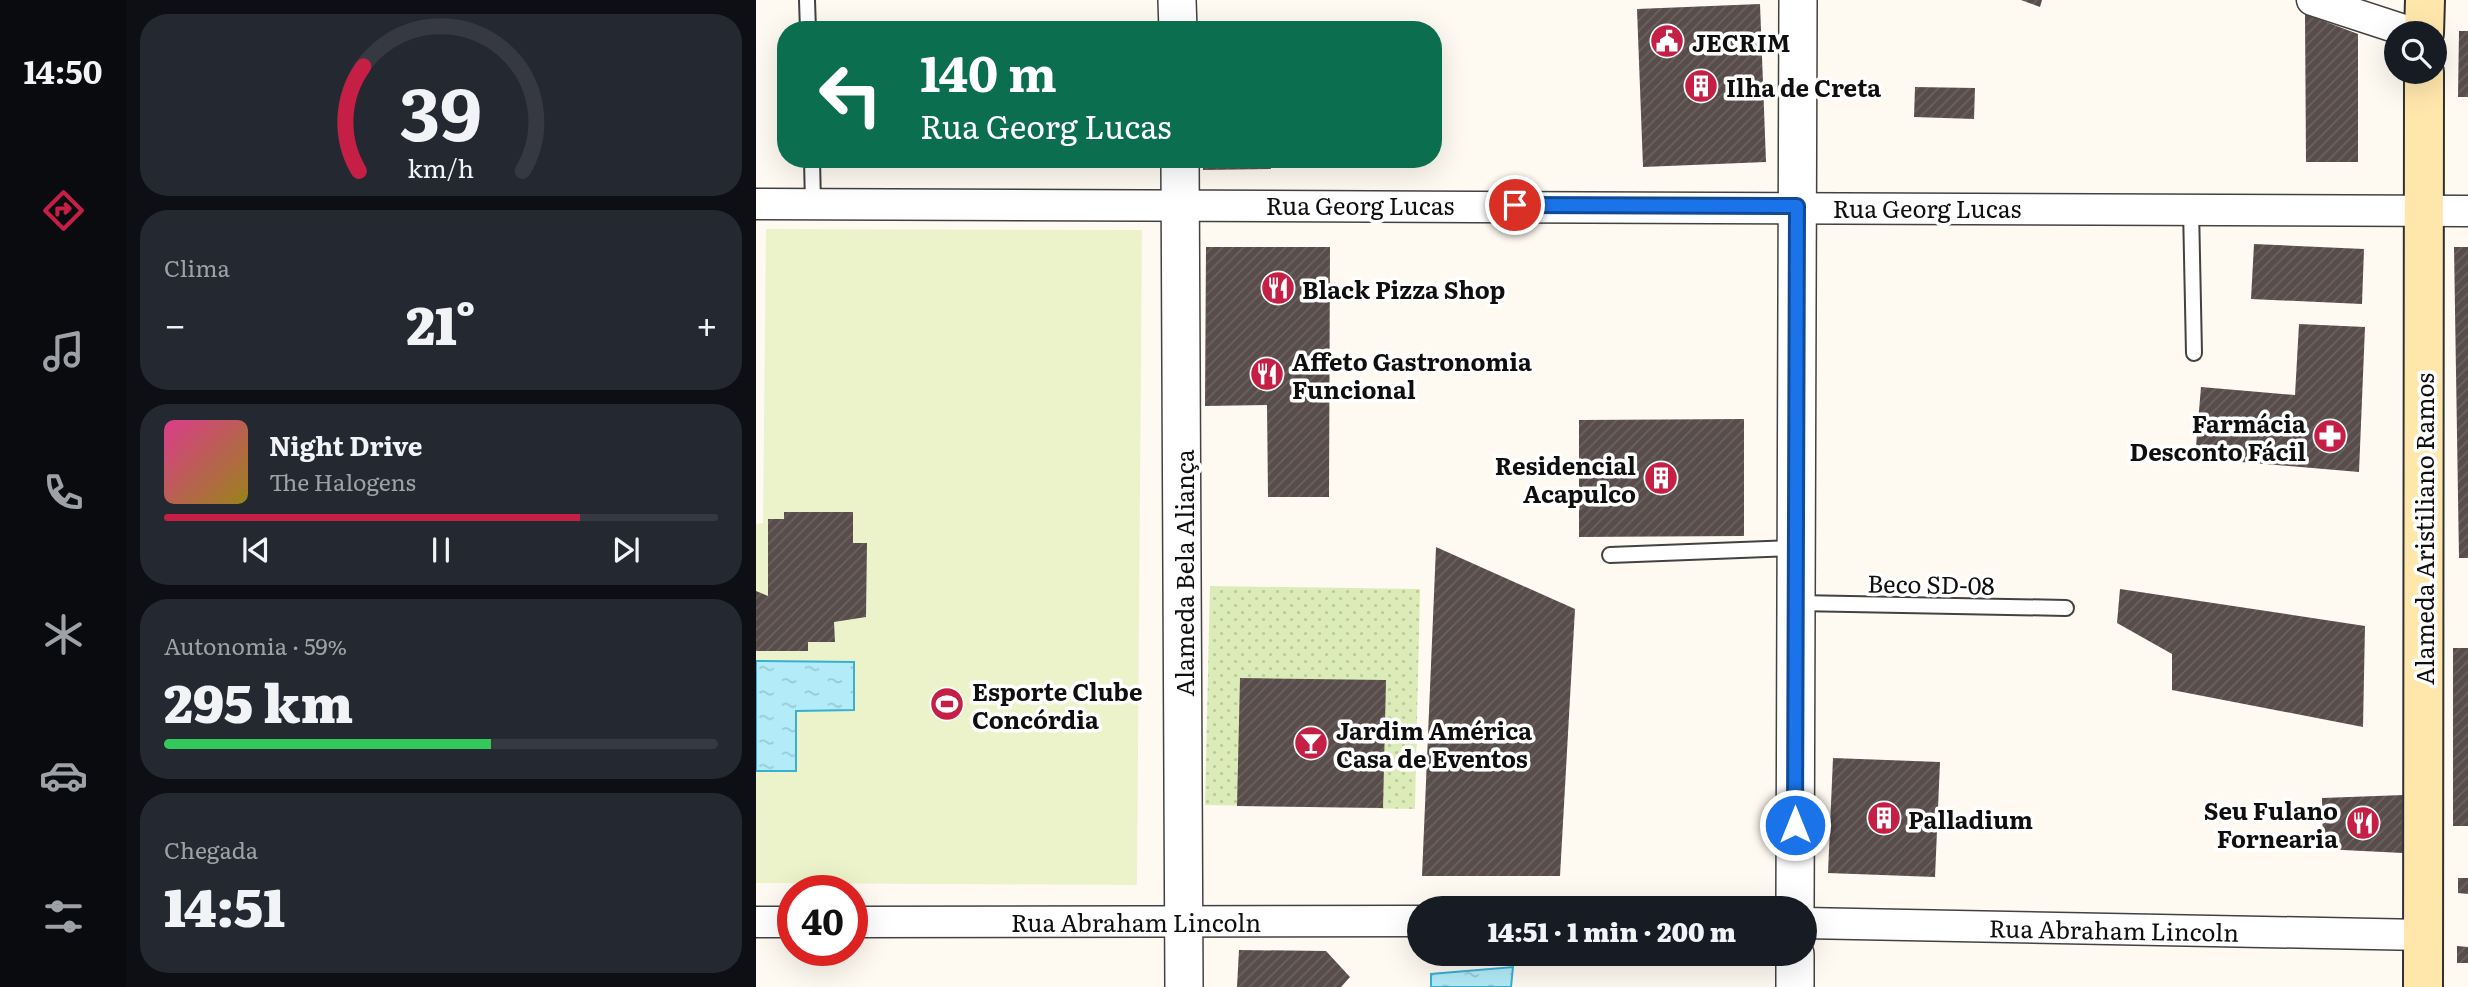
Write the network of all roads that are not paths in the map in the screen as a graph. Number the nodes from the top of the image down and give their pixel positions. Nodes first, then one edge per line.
1 (807, 0) edge
2 (1177, 0) edge
3 (1798, 0) edge
4 (2312, 0) edge
5 (2424, 0) edge
6 (808, 21) edge
7 (1178, 21) edge
8 (2424, 21) edge
9 (2384, 24) edge
10 (2424, 84) edge
11 (812, 168) edge
12 (1180, 168) edge
13 (756, 204) edge
14 (1181, 204) junction
15 (813, 205) junction
16 (1797, 206) junction
17 (2191, 208) junction
18 (2424, 210) junction
19 (2468, 211) edge
20 (2193, 353) dead end
21 (1796, 548) junction
22 (1610, 555) dead end
23 (1796, 603) junction
24 (2066, 607) dead end
25 (1795, 896) edge
26 (1184, 920) junction
27 (1407, 921) edge
28 (756, 922) edge
29 (777, 922) edge
30 (868, 922) edge
31 (1817, 923) edge
32 (2423, 935) junction
33 (1795, 966) edge
34 (1184, 987) edge
35 (1794, 987) edge
36 (2423, 987) edge

1 - 6 lane
2 - 7 street
3 - 16 street
4 - 9 street
5 - 8 main road
10 - 18 main road, Alameda Aristiliano Ramos
11 - 15 lane
12 - 14 street, Alameda Bela Aliança
13 - 15 street, Rua Georg Lucas
14 - 15 street, Rua Georg Lucas
14 - 16 street, Rua Georg Lucas
14 - 26 street, Alameda Bela Aliança
16 - 17 street, Rua Georg Lucas
16 - 21 street
17 - 18 street, Rua Georg Lucas
17 - 20 lane
18 - 19 street, Rua Georg Lucas
18 - 32 main road, Alameda Aristiliano Ramos
21 - 22 lane
21 - 23 street
23 - 24 lane, Beco SD-08
23 - 25 street
26 - 27 street, Rua Abraham Lincoln
26 - 30 street, Rua Abraham Lincoln
26 - 34 street, Alameda Bela Aliança
28 - 29 street
31 - 32 street, Rua Abraham Lincoln
32 - 36 main road, Alameda Aristiliano Ramos
33 - 35 street

